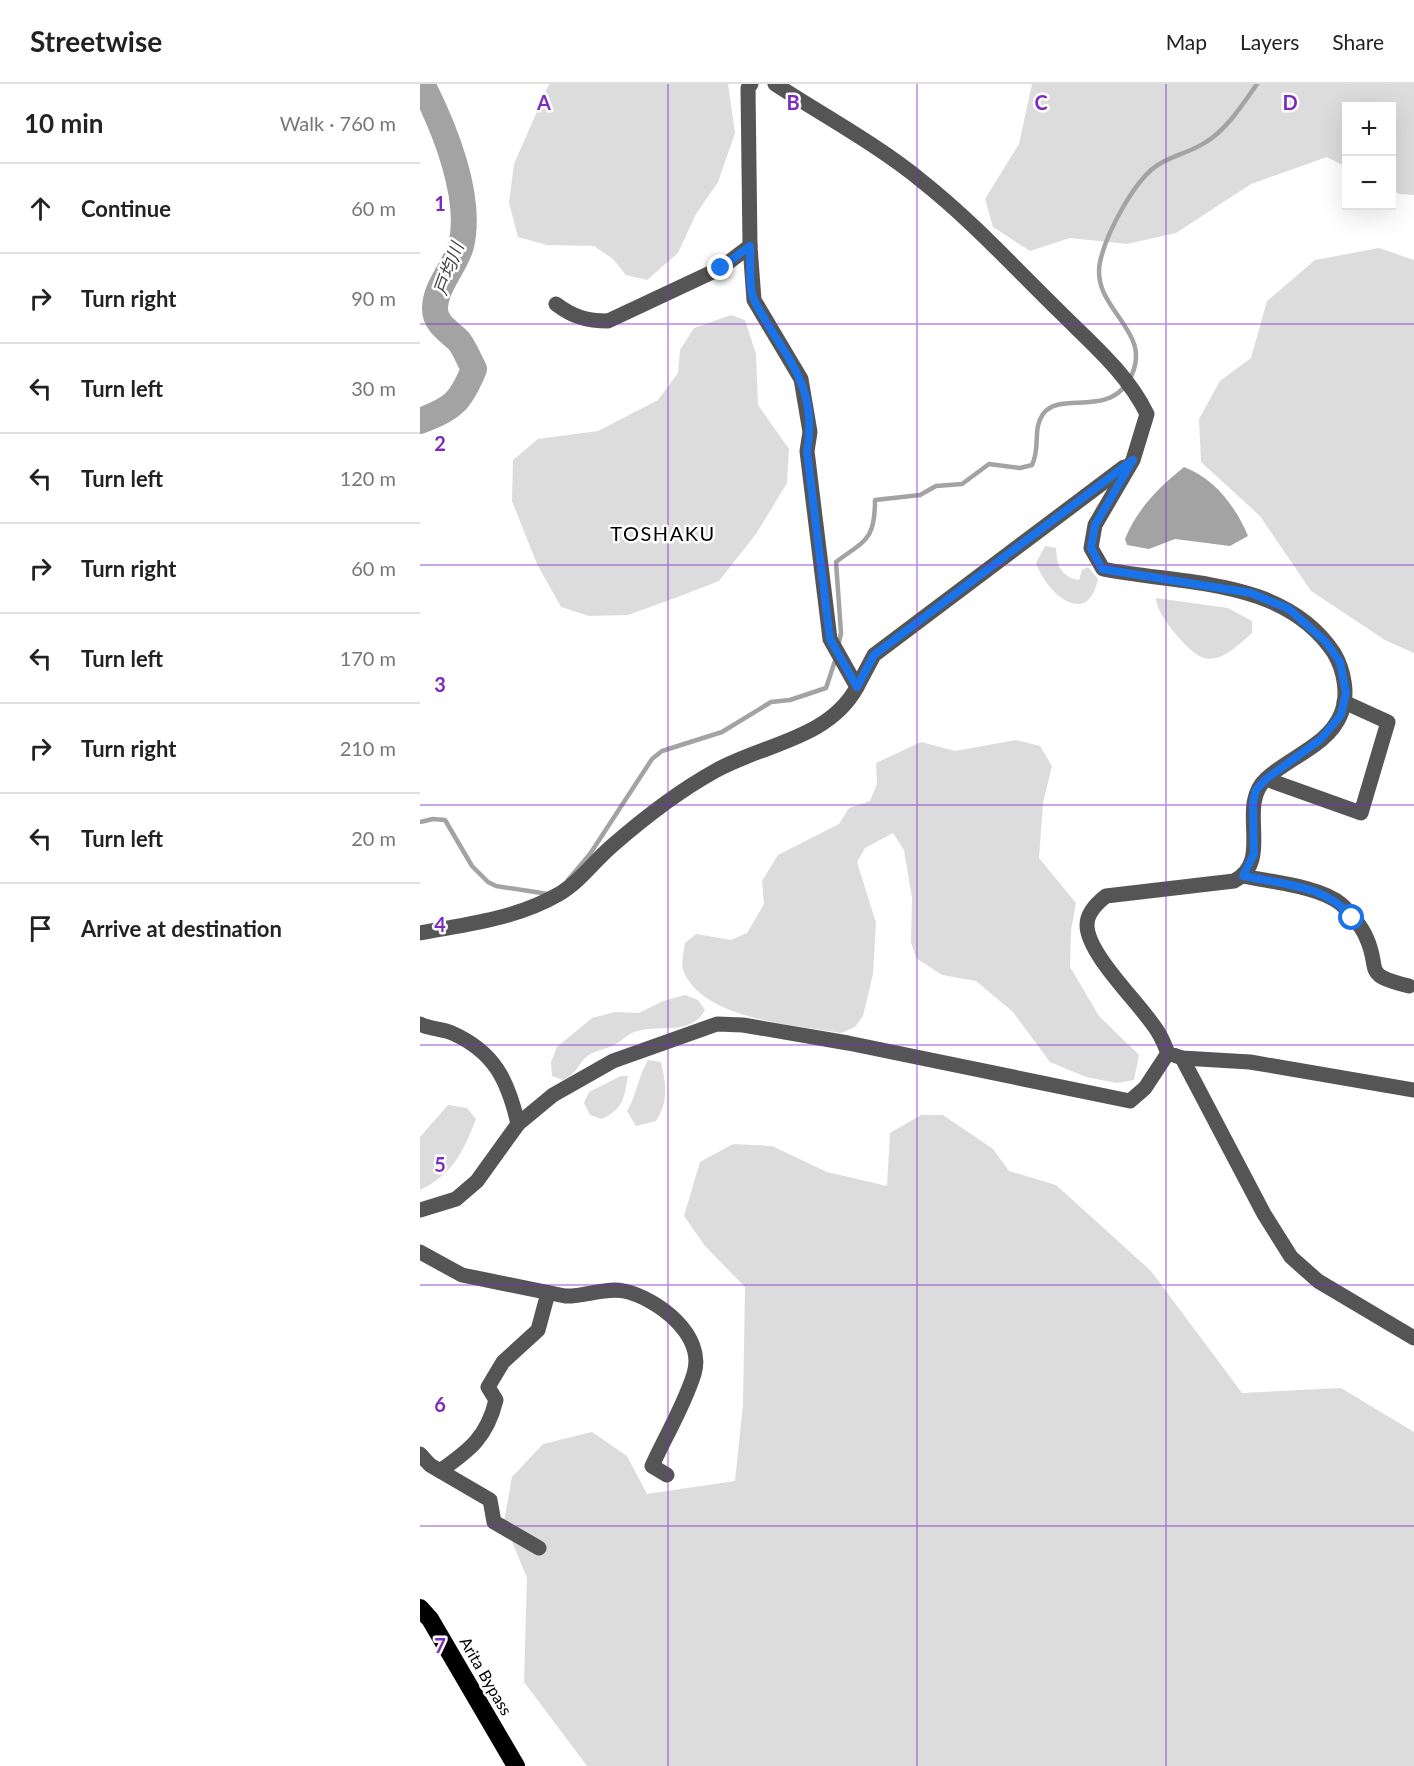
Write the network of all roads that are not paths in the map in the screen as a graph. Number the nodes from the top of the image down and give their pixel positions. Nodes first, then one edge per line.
1 (751, 84) edge
2 (775, 84) edge
3 (750, 246) junction
4 (556, 304) dead end
5 (1133, 460) junction
6 (857, 687) junction
7 (1344, 702) junction
8 (1266, 779) junction
9 (1243, 876) junction
10 (420, 933) edge
11 (1409, 986) dead end
12 (420, 1024) edge
13 (1175, 1055) junction
14 (1414, 1090) edge
15 (518, 1124) junction
16 (420, 1210) edge
17 (420, 1252) edge
18 (549, 1293) junction
19 (1414, 1338) edge
20 (420, 1454) edge
21 (440, 1471) junction
22 (667, 1475) dead end
23 (539, 1548) dead end
24 (420, 1608) edge
25 (516, 1766) edge

1 - 3 street
2 - 5 street
3 - 4 street
3 - 6 street
5 - 6 street
5 - 7 street
6 - 10 street
7 - 8 street
7 - 8 street
8 - 9 street
9 - 11 street
9 - 13 street
12 - 15 street
13 - 14 street
13 - 15 street
13 - 19 street
15 - 16 street
17 - 18 street
18 - 21 street
18 - 22 street
20 - 21 street
21 - 23 street
24 - 25 highway, Arita Bypass

